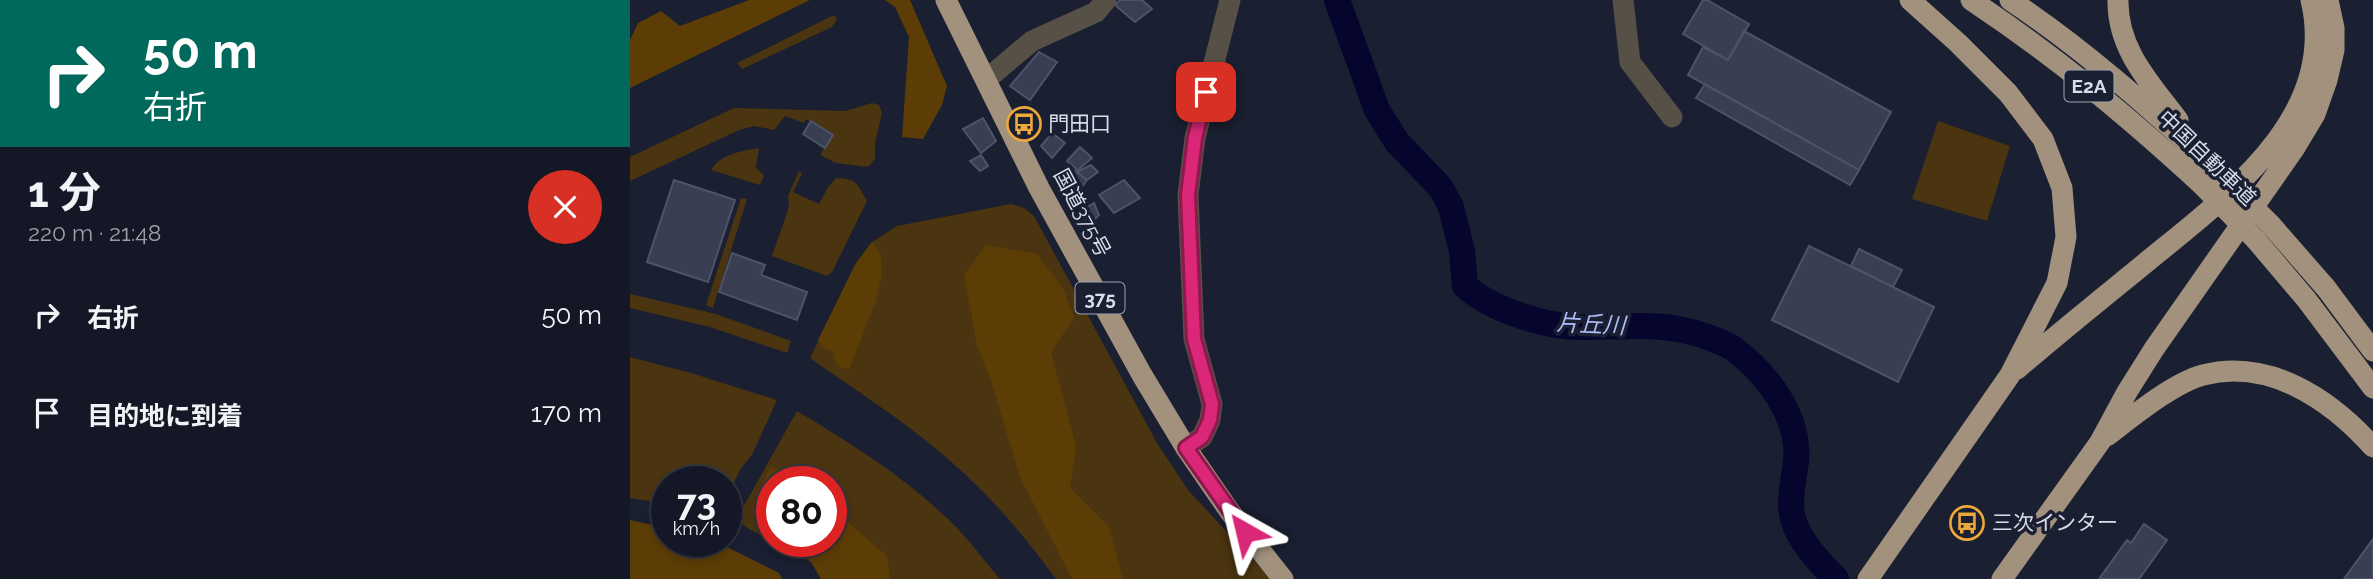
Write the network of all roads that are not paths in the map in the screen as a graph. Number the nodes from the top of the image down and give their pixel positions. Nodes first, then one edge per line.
1 (946, 0) edge
2 (1106, 0) edge
3 (1230, 0) edge
4 (1623, 0) edge
5 (1910, 0) edge
6 (1971, 0) edge
7 (2010, 0) edge
8 (2118, 0) edge
9 (2311, 0) edge
10 (2329, 0) edge
11 (986, 79) junction
12 (1672, 117) dead end
13 (2205, 174) junction
14 (2264, 233) junction
15 (2373, 351) edge
16 (2010, 375) junction
17 (2373, 388) edge
18 (2100, 442) junction
19 (2373, 447) edge
20 (1186, 448) junction
21 (1283, 579) edge
22 (1868, 579) edge
23 (2001, 579) edge

1 - 11 highway, 国道375号 / 375
2 - 11 street
3 - 20 street
4 - 12 street
5 - 16 highway
6 - 13 highway, 中国自動車道 / E2A
7 - 13 highway, 中国自動車道 / E2A
8 - 13 highway
9 - 16 highway
10 - 18 highway
11 - 20 highway, 国道375号 / 375
13 - 14 highway, 中国自動車道 / E2A, bridge
14 - 15 highway, 中国自動車道 / E2A
14 - 17 highway, 中国自動車道 / E2A
16 - 22 highway
18 - 19 highway
18 - 23 highway
20 - 21 highway, 国道375号 / 375

